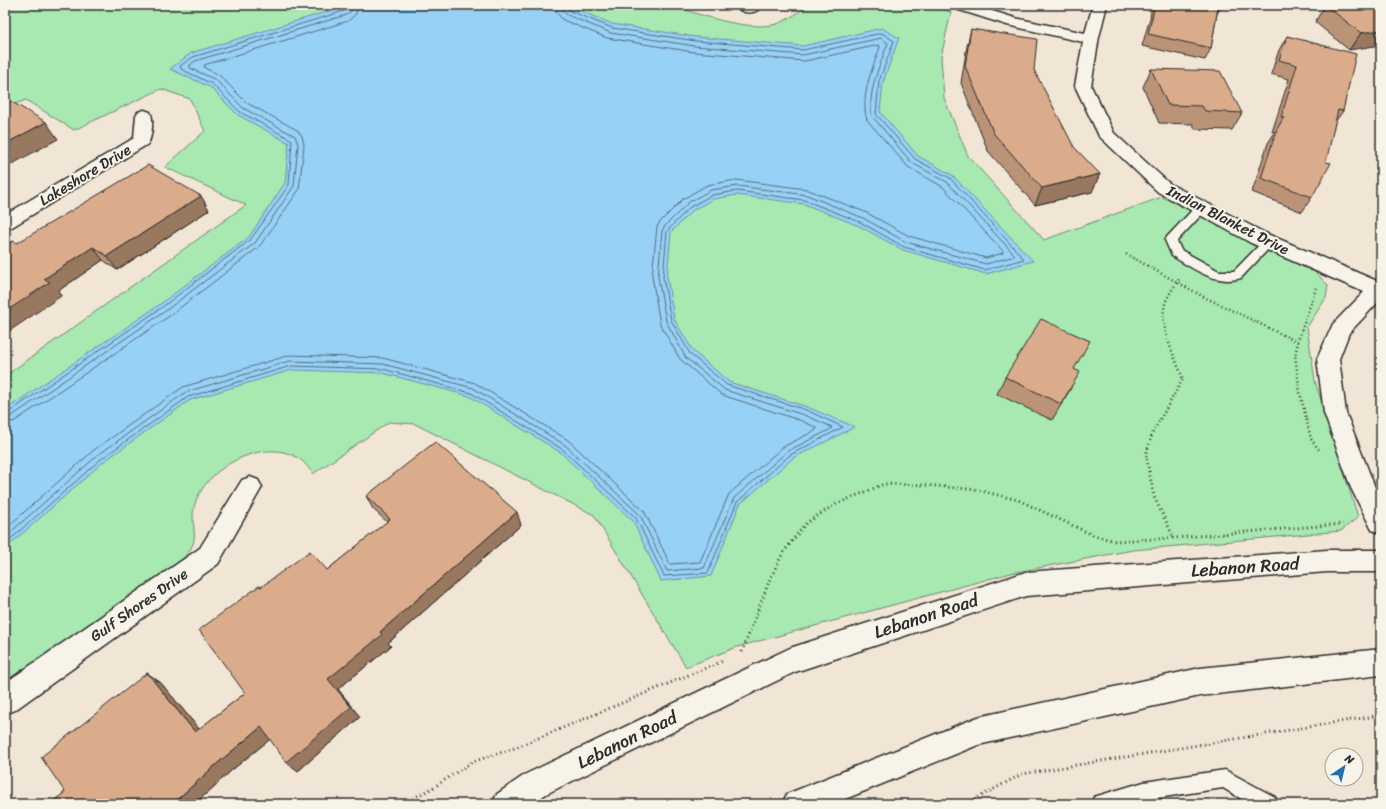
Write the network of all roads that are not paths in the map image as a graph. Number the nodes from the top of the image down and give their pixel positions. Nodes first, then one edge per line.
1 (742, 5) edge
2 (756, 5) edge
3 (958, 5) edge
4 (1100, 5) edge
5 (1090, 39) junction
6 (144, 115) dead end
7 (1201, 208) junction
8 (5, 223) edge
9 (1269, 242) junction
10 (1380, 295) edge
11 (250, 487) dead end
12 (1381, 522) edge
13 (1381, 561) edge
14 (1381, 662) edge
15 (5, 700) edge
16 (507, 804) edge
17 (797, 804) edge
18 (1100, 804) edge
19 (1268, 804) edge

1 - 2 street
3 - 5 street
4 - 5 street, Indian Blanket Drive
5 - 7 street, Indian Blanket Drive
6 - 8 street, Lakeshore Drive
7 - 9 street, Indian Blanket Drive
7 - 9 lane
9 - 10 street, Indian Blanket Drive
10 - 12 street
11 - 15 street, Gulf Shores Drive
13 - 16 street, Lebanon Road
14 - 17 street
18 - 19 lane

